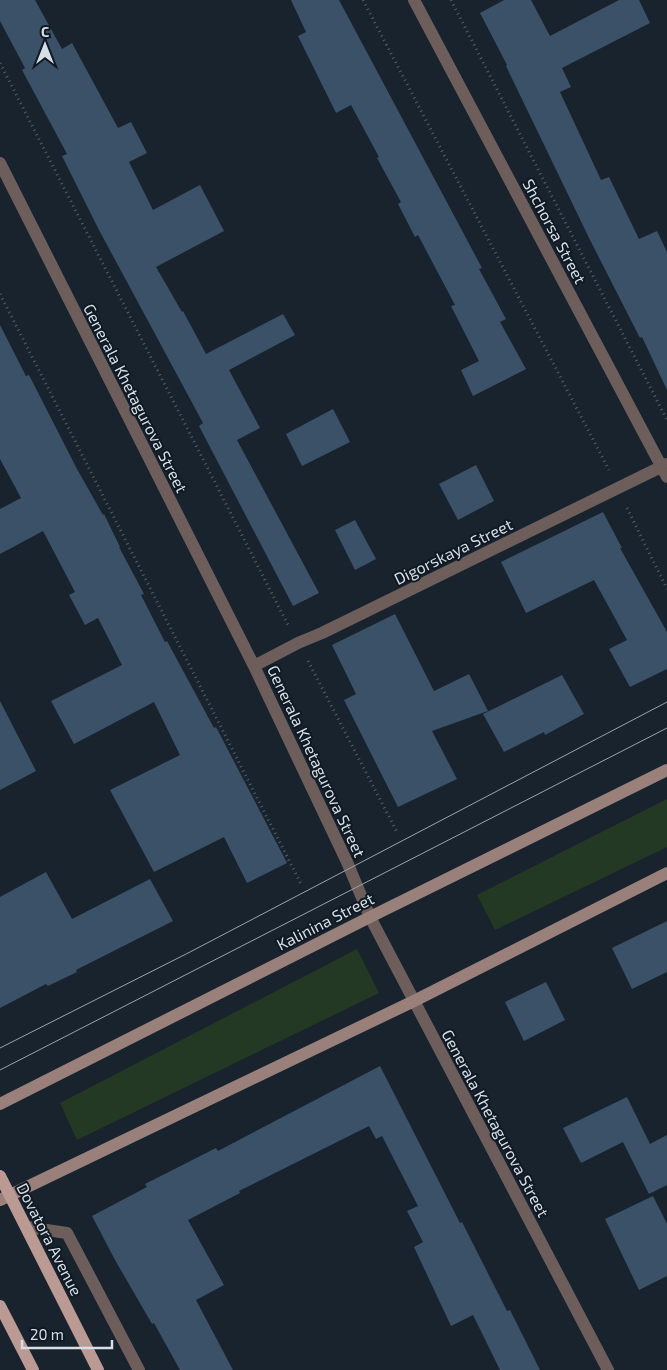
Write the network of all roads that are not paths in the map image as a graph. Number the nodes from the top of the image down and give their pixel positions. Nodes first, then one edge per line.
1 (414, 0) edge
2 (0, 163) edge
3 (666, 469) edge
4 (254, 666) junction
5 (667, 770) edge
6 (667, 874) edge
7 (370, 917) junction
8 (414, 1001) junction
9 (0, 1104) edge
10 (0, 1176) edge
11 (5, 1198) edge
12 (26, 1228) junction
13 (0, 1306) edge
14 (33, 1370) edge
15 (98, 1370) edge
16 (139, 1370) edge
17 (608, 1370) edge

1 - 3 street, Shchorsa Street
2 - 4 street, Generala Khetagurova Street
3 - 4 street, Digorskaya Street
4 - 7 street, Generala Khetagurova Street
5 - 7 main road, Kalinina Street
6 - 8 main road
7 - 8 street, Generala Khetagurova Street
7 - 9 main road, Kalinina Street
8 - 11 main road
8 - 17 street, Generala Khetagurova Street
10 - 11 main road, Dovatora Avenue
11 - 12 main road, Dovatora Avenue
12 - 15 main road, Dovatora Avenue
12 - 16 street
13 - 14 main road

